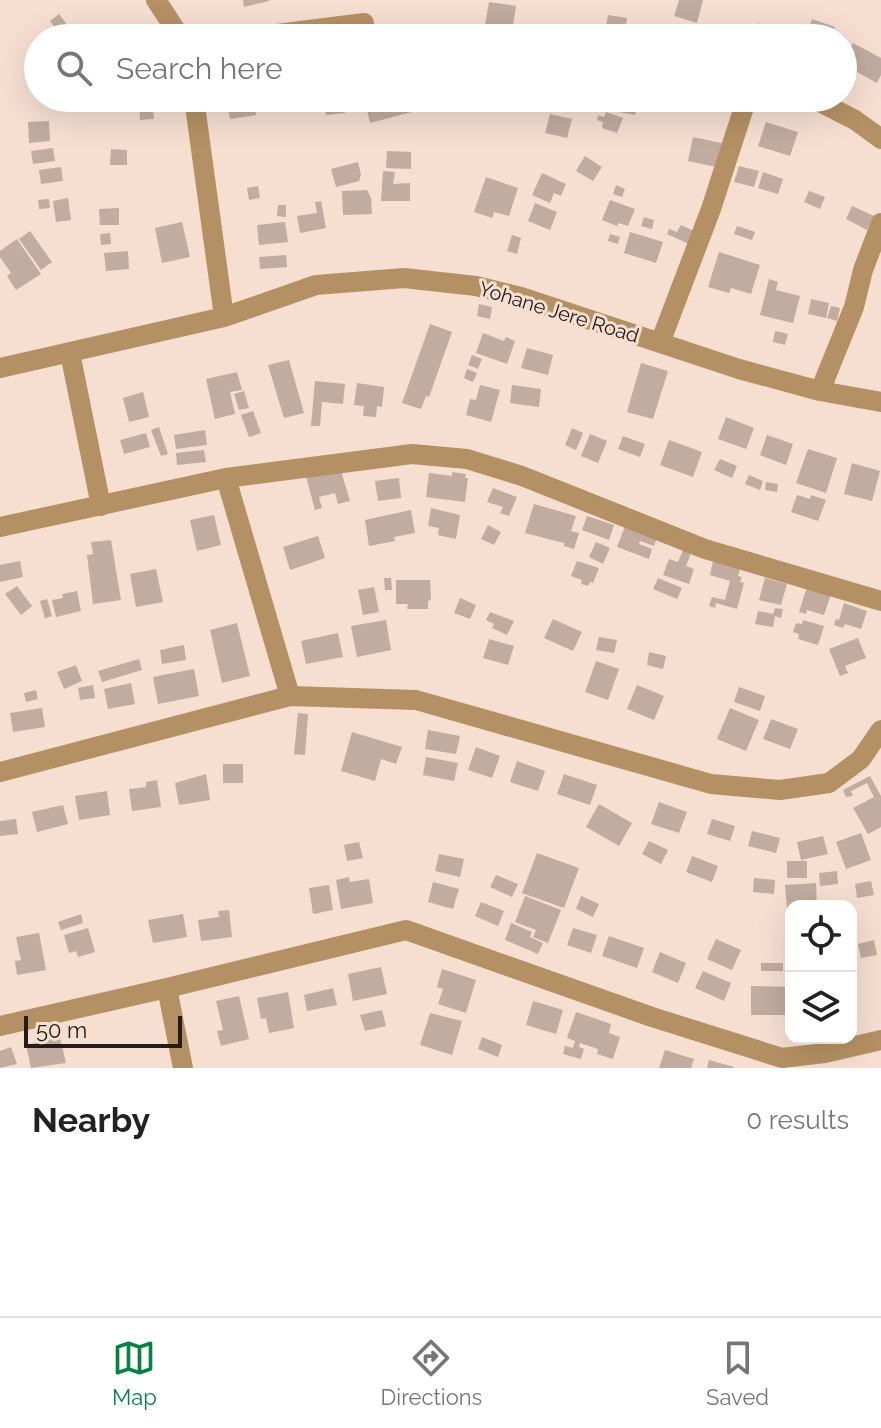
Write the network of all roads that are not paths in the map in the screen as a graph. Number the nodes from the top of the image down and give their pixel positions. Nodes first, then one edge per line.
1 (156, 0) edge
2 (364, 23) dead end
3 (172, 24) edge
4 (356, 24) edge
5 (196, 112) edge
6 (742, 112) edge
7 (839, 112) edge
8 (881, 139) edge
9 (881, 223) edge
10 (224, 317) junction
11 (660, 343) junction
12 (70, 353) junction
13 (0, 368) edge
14 (820, 391) junction
15 (881, 402) edge
16 (226, 478) junction
17 (101, 506) junction
18 (0, 527) edge
19 (881, 601) edge
20 (290, 696) junction
21 (881, 730) edge
22 (0, 772) edge
23 (167, 988) junction
24 (0, 1026) edge
25 (881, 1040) edge
26 (183, 1068) edge

1 - 3 street
2 - 4 street
5 - 10 street
6 - 11 street
7 - 8 street
9 - 14 street
10 - 11 street, Yohane Jere Road
10 - 12 street, Yohane Jere Road
11 - 14 street, Yohane Jere Road
12 - 13 street, Yohane Jere Road
12 - 17 street
14 - 15 street, Yohane Jere Road
16 - 17 street
16 - 19 street
16 - 20 street
17 - 18 street
20 - 21 street
20 - 22 street
23 - 24 street
23 - 25 street
23 - 26 street

